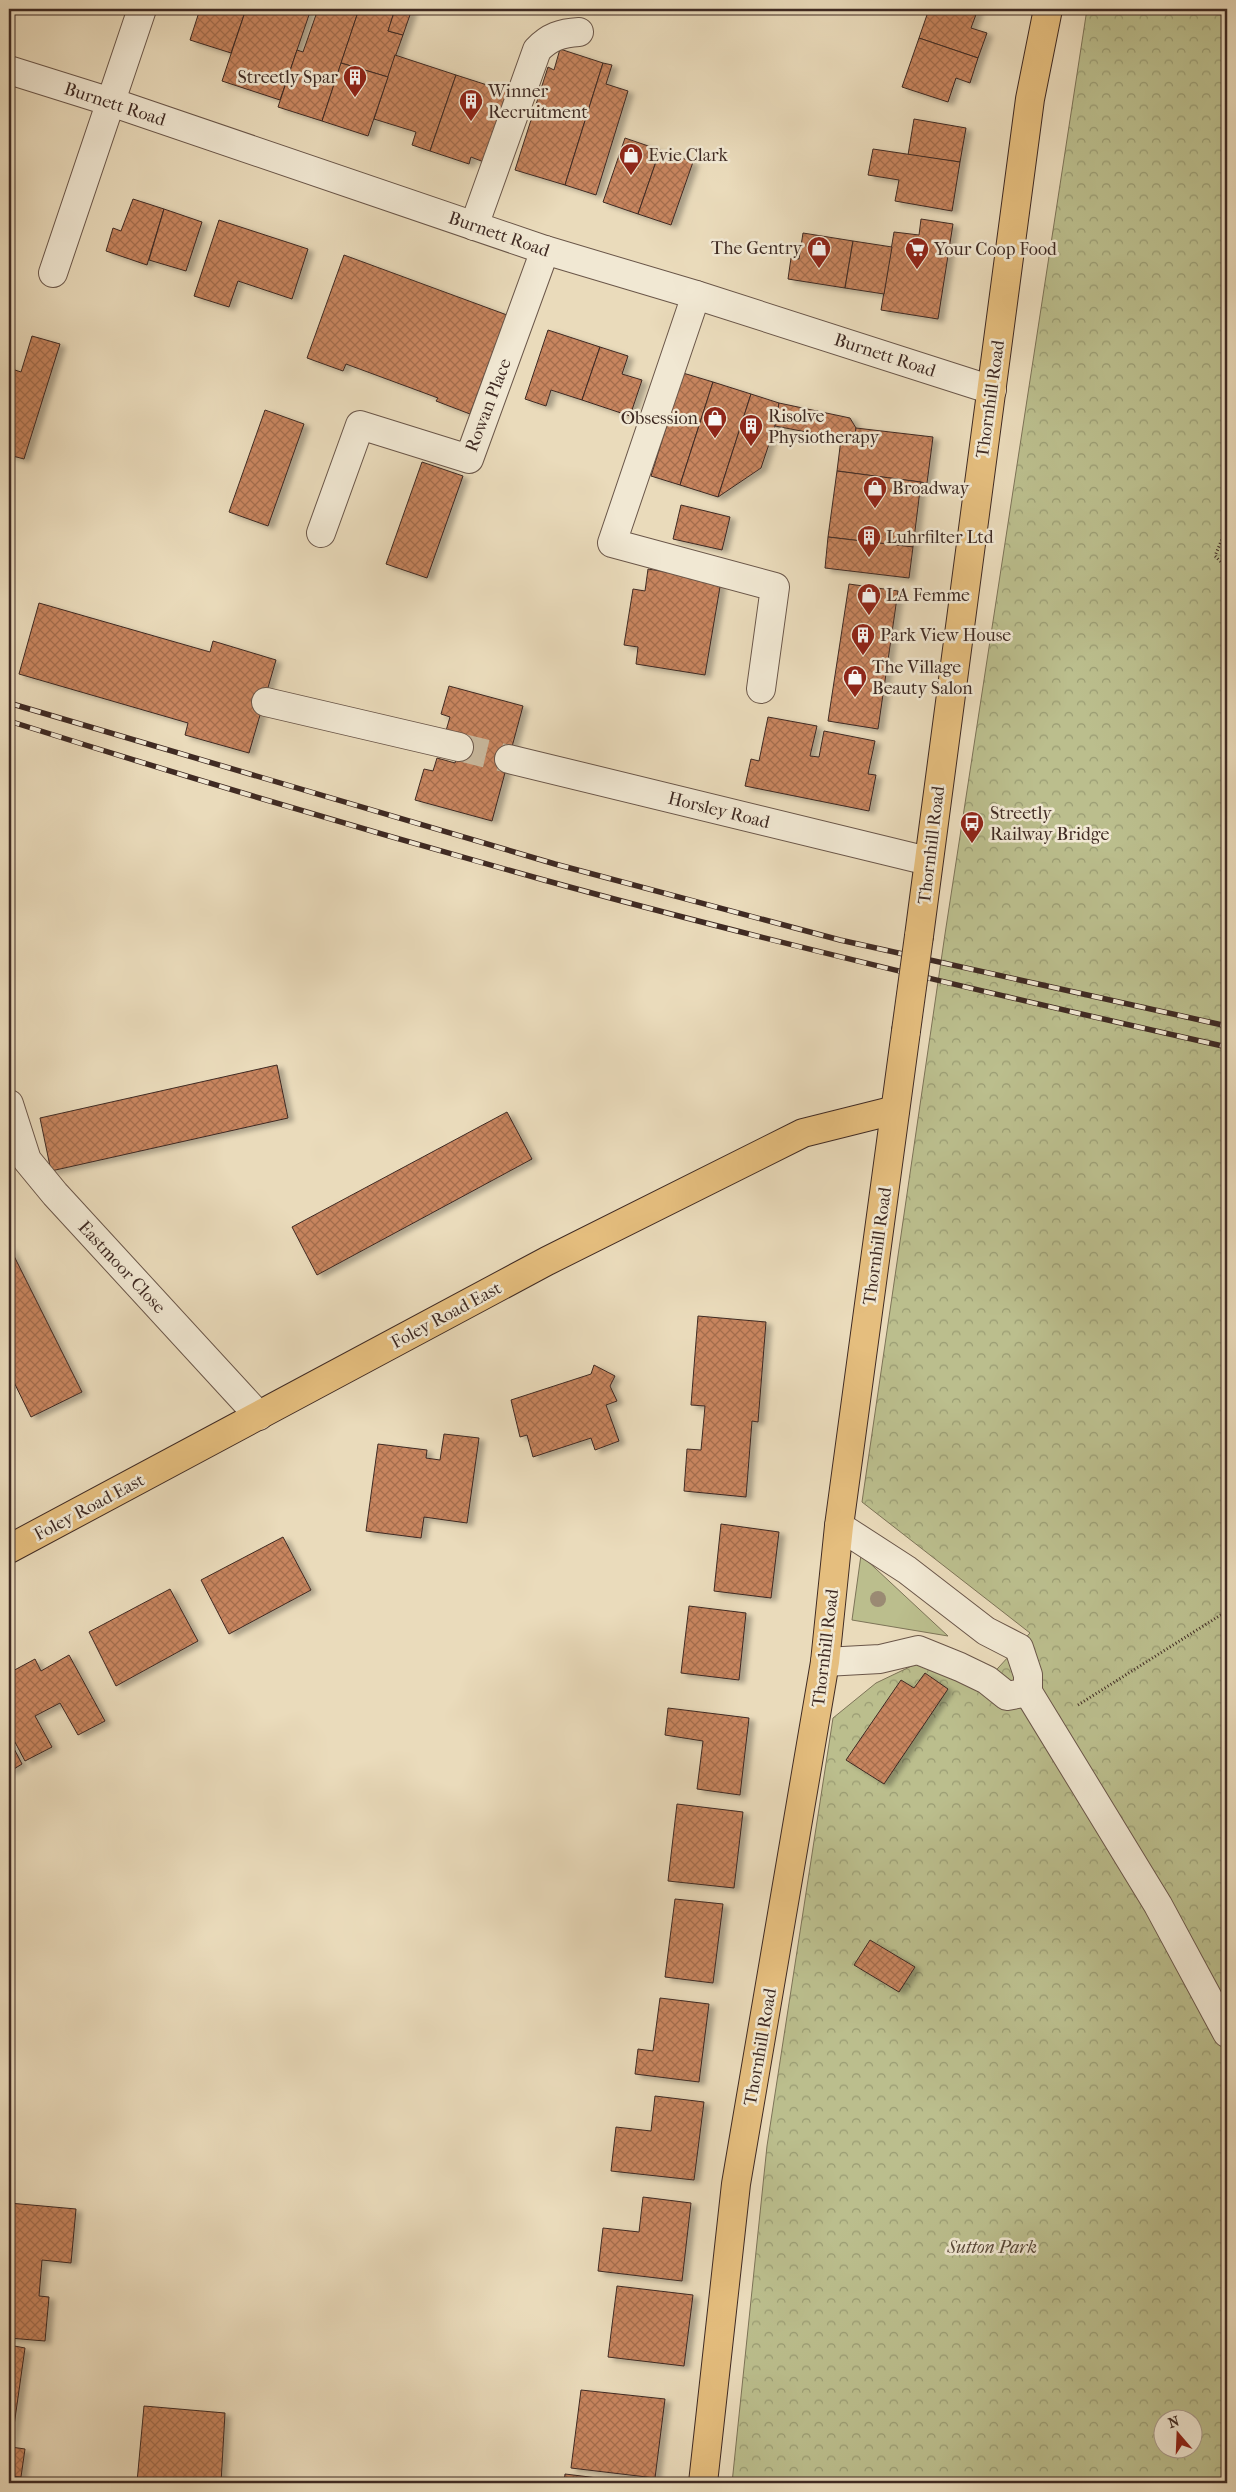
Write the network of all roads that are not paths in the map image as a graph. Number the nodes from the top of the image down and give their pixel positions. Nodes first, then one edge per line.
1 (142, 9) edge
2 (1048, 9) edge
3 (579, 32) dead end
4 (9, 70) edge
5 (111, 102) junction
6 (474, 226) junction
7 (545, 250) junction
8 (53, 273) dead end
9 (696, 294) junction
10 (992, 390) junction
11 (321, 533) dead end
12 (761, 689) dead end
13 (266, 702) dead end
14 (459, 747) tunnel mouth
15 (509, 759) tunnel mouth
16 (928, 861) junction
17 (9, 1104) edge
18 (895, 1110) junction
19 (259, 1416) junction
20 (839, 1526) junction
21 (9, 1549) edge
22 (986, 1631) junction
23 (825, 1662) junction
24 (960, 1667) junction
25 (1028, 1692) junction
26 (1227, 2033) edge
27 (703, 2483) edge

1 - 5 street
2 - 10 main road, Thornhill Road
3 - 6 street
4 - 5 street, Burnett Road
5 - 6 street, Burnett Road
5 - 8 street
6 - 7 street, Burnett Road
7 - 9 street, Burnett Road
7 - 11 street, Rowan Place
9 - 10 street, Burnett Road
9 - 12 street
10 - 16 main road, Thornhill Road
13 - 14 street
15 - 16 street, Horsley Road
16 - 18 main road, Thornhill Road, bridge
17 - 19 street, Eastmoor Close
18 - 19 main road, Foley Road East
18 - 20 main road, Thornhill Road
19 - 21 main road, Foley Road East
20 - 22 street
20 - 23 main road, Thornhill Road
22 - 24 street
22 - 25 street
23 - 24 street
23 - 27 main road, Thornhill Road
24 - 25 street
25 - 26 street

